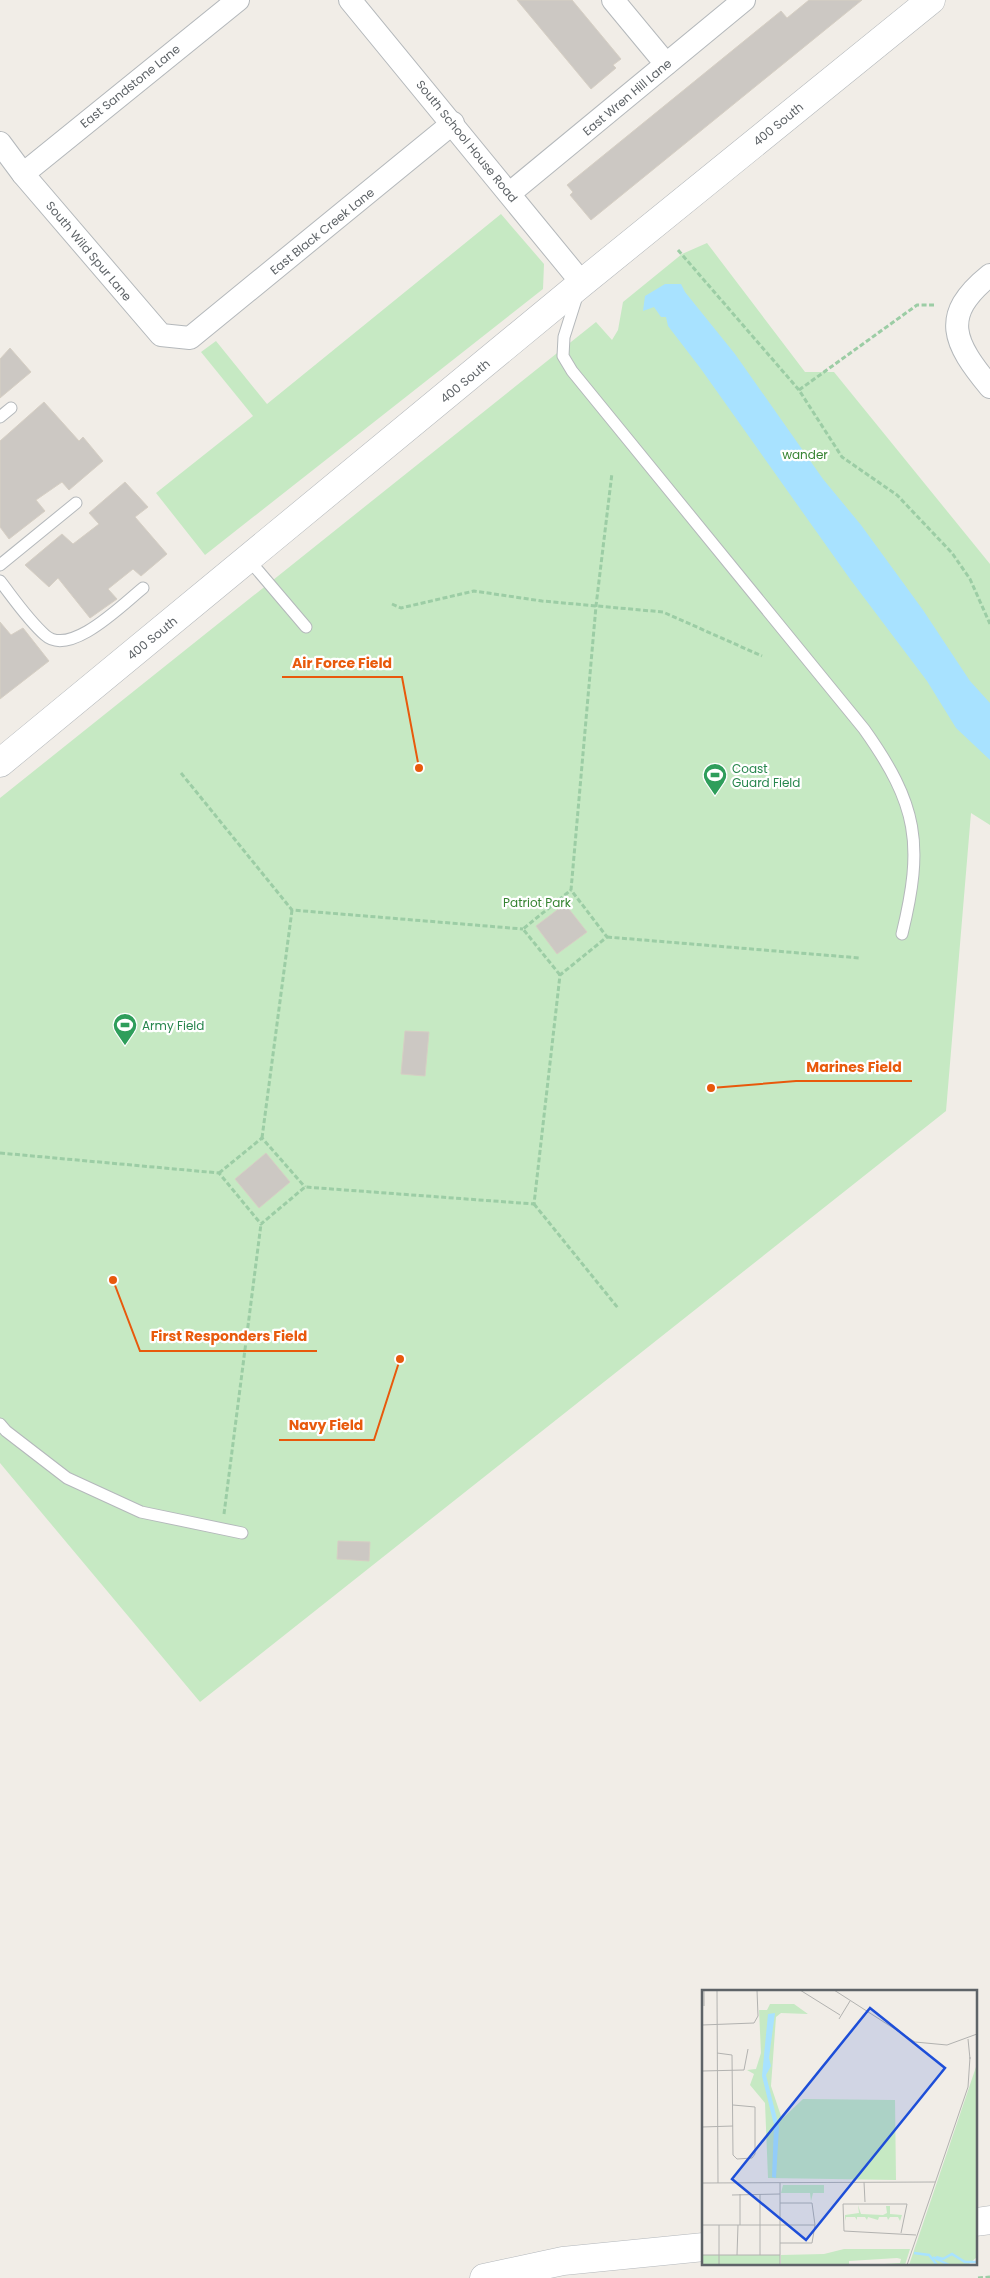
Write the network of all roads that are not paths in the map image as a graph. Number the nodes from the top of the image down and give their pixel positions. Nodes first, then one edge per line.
1 (238, 0) edge
2 (350, 0) edge
3 (613, 0) edge
4 (744, 0) edge
5 (931, 0) edge
6 (666, 64) junction
7 (452, 123) junction
8 (0, 143) edge
9 (23, 174) junction
10 (510, 193) junction
11 (990, 275) edge
12 (582, 283) junction
13 (190, 338) joint
14 (990, 387) edge
15 (11, 408) dead end
16 (0, 417) edge
17 (76, 503) dead end
18 (248, 560) junction
19 (0, 565) edge
20 (0, 581) edge
21 (143, 588) dead end
22 (306, 627) dead end
23 (0, 763) edge
24 (902, 934) dead end
25 (0, 1424) edge
26 (242, 1533) dead end
27 (702, 2247) edge
28 (484, 2278) edge

1 - 9 street, East Sandstone Lane
2 - 7 street, South School House Road
3 - 6 street
4 - 6 street, East Wren Hill Lane
5 - 12 street, 400 South
6 - 10 street, East Wren Hill Lane
7 - 10 street, South School House Road
7 - 13 street, East Black Creek Lane
8 - 9 street, South Wild Spur Lane
9 - 13 street, South Wild Spur Lane
10 - 12 street, South School House Road
11 - 14 street
12 - 18 street, 400 South
12 - 24 lane
15 - 16 lane
17 - 19 lane
18 - 22 lane
18 - 23 street, 400 South
20 - 21 lane
25 - 26 lane
27 - 28 street

